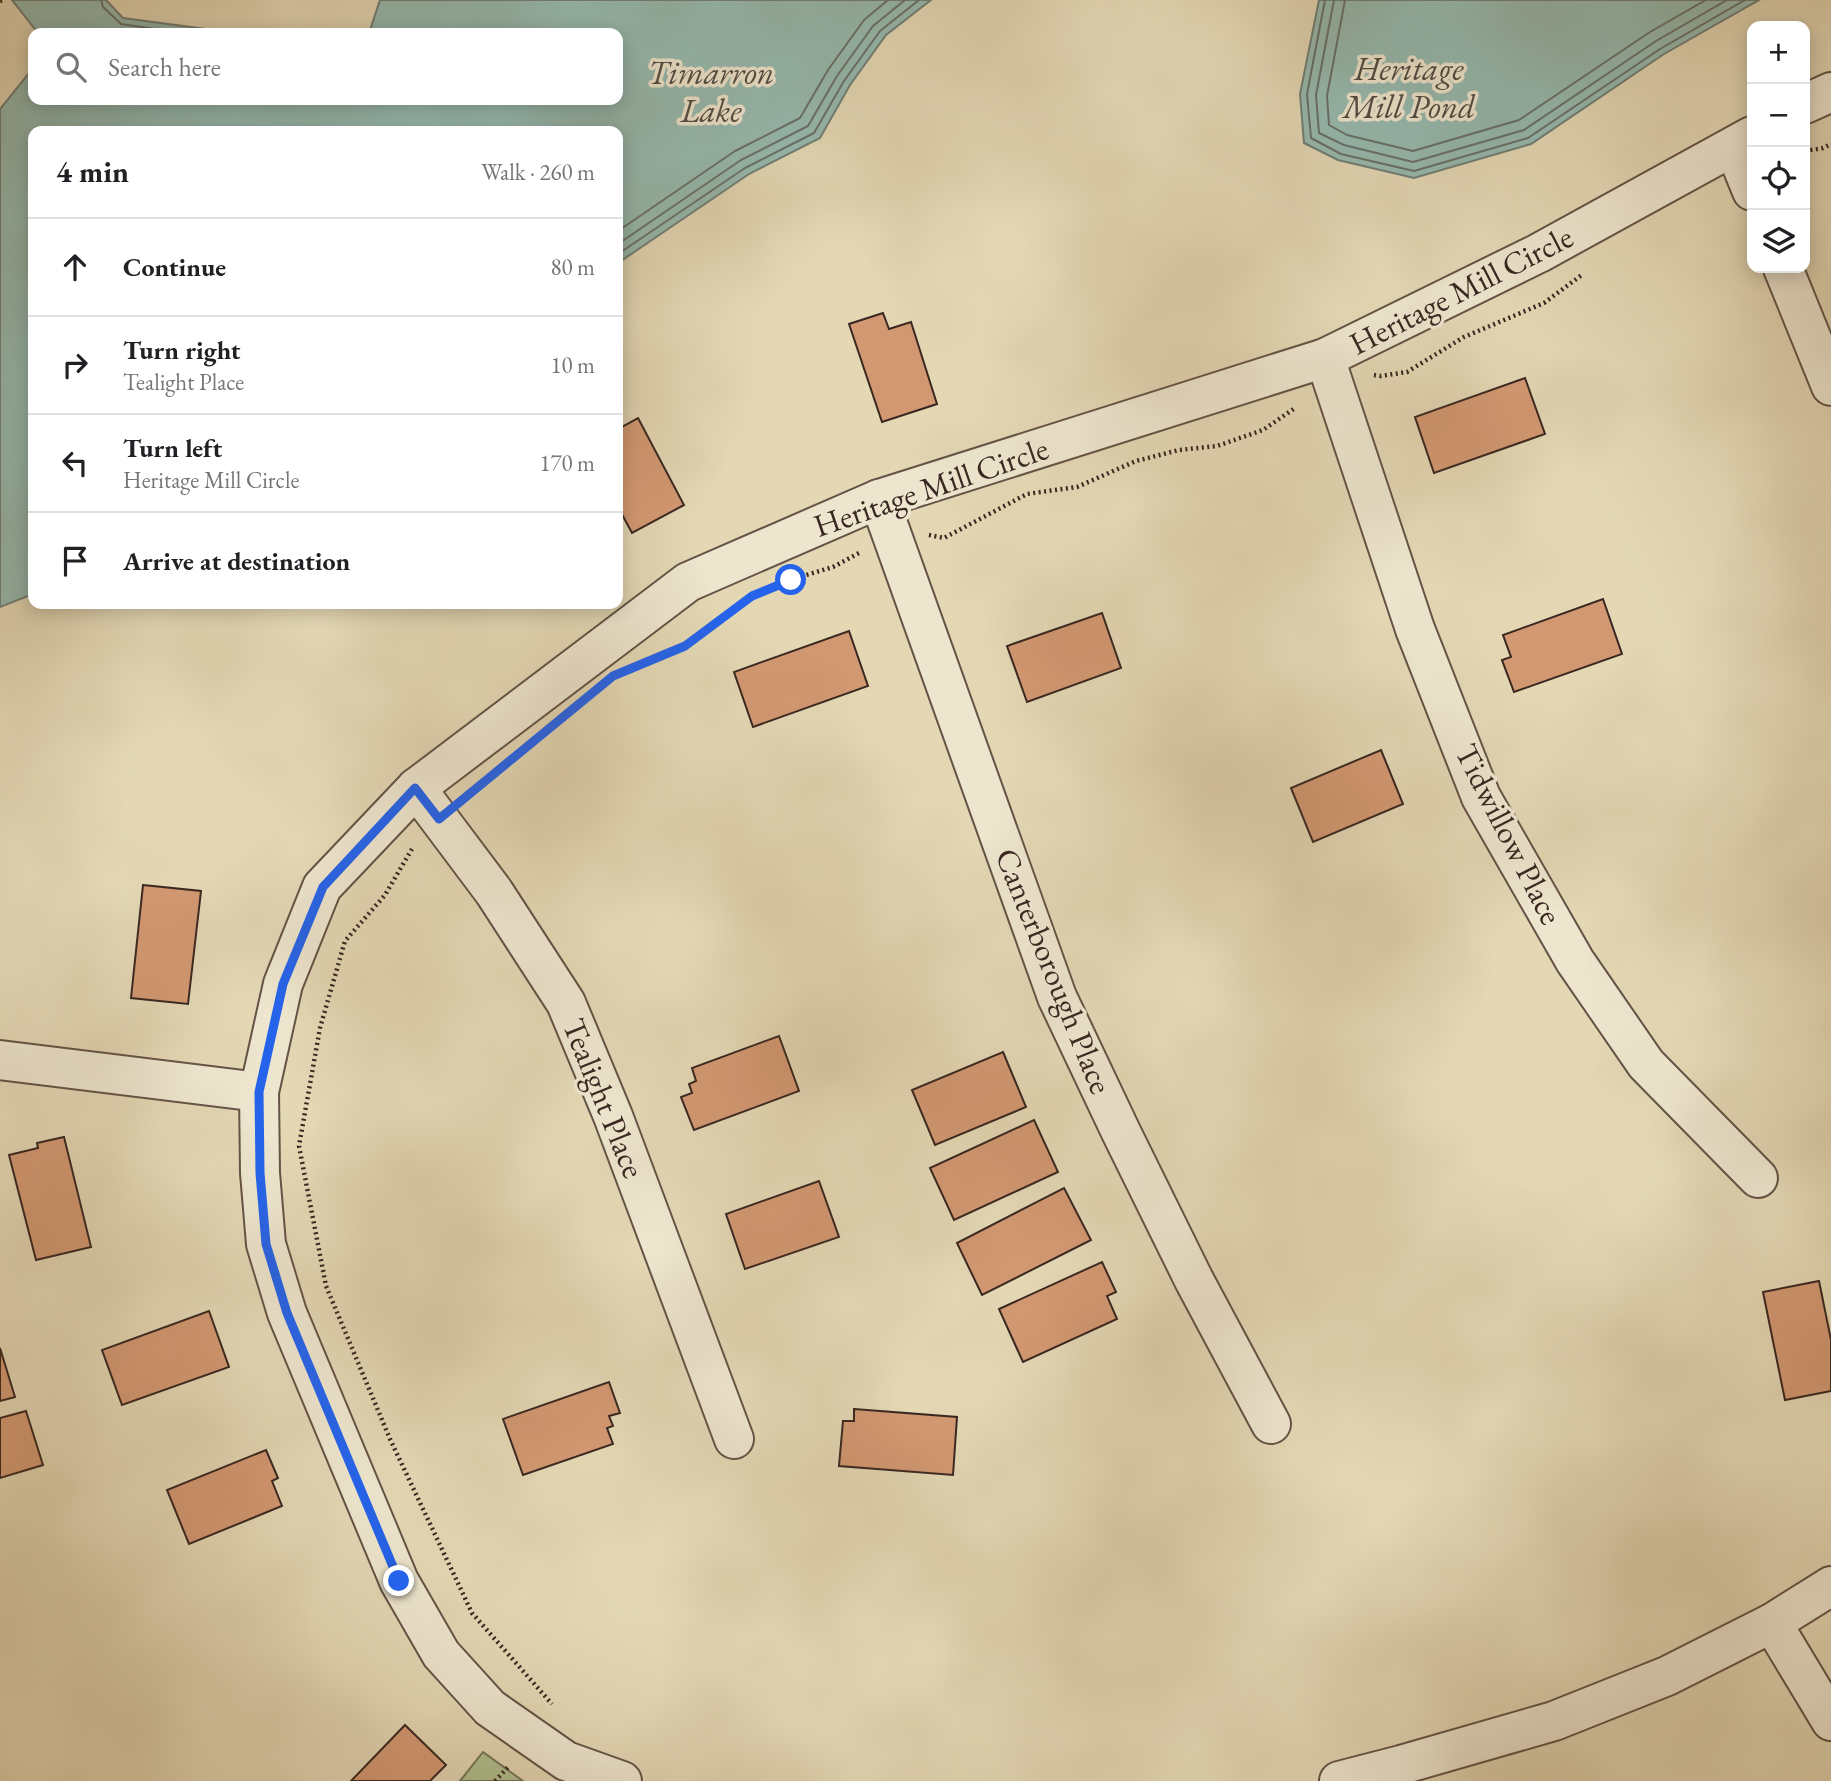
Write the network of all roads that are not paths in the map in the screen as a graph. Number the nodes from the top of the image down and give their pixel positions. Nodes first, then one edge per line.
1 (1831, 92) edge
2 (1810, 102) edge
3 (1743, 141) edge
4 (1747, 163) edge
5 (1785, 273) edge
6 (1329, 371) junction
7 (1831, 386) edge
8 (879, 499) junction
9 (415, 788) junction
10 (0, 1060) edge
11 (259, 1092) junction
12 (1758, 1178) dead end
13 (1271, 1424) dead end
14 (734, 1438) dead end
15 (1831, 1586) edge
16 (1772, 1623) junction
17 (1831, 1721) edge
18 (622, 1781) edge
19 (1339, 1781) edge

1 - 2 street
3 - 4 street
3 - 6 street, Heritage Mill Circle
5 - 7 street
6 - 8 street, Heritage Mill Circle
6 - 12 street, Tidwillow Place
8 - 9 street, Heritage Mill Circle
8 - 13 street, Canterborough Place
9 - 11 street, Heritage Mill Circle
9 - 14 street, Tealight Place
10 - 11 street
11 - 18 street, Heritage Mill Circle
15 - 16 street
16 - 17 street
16 - 19 street

